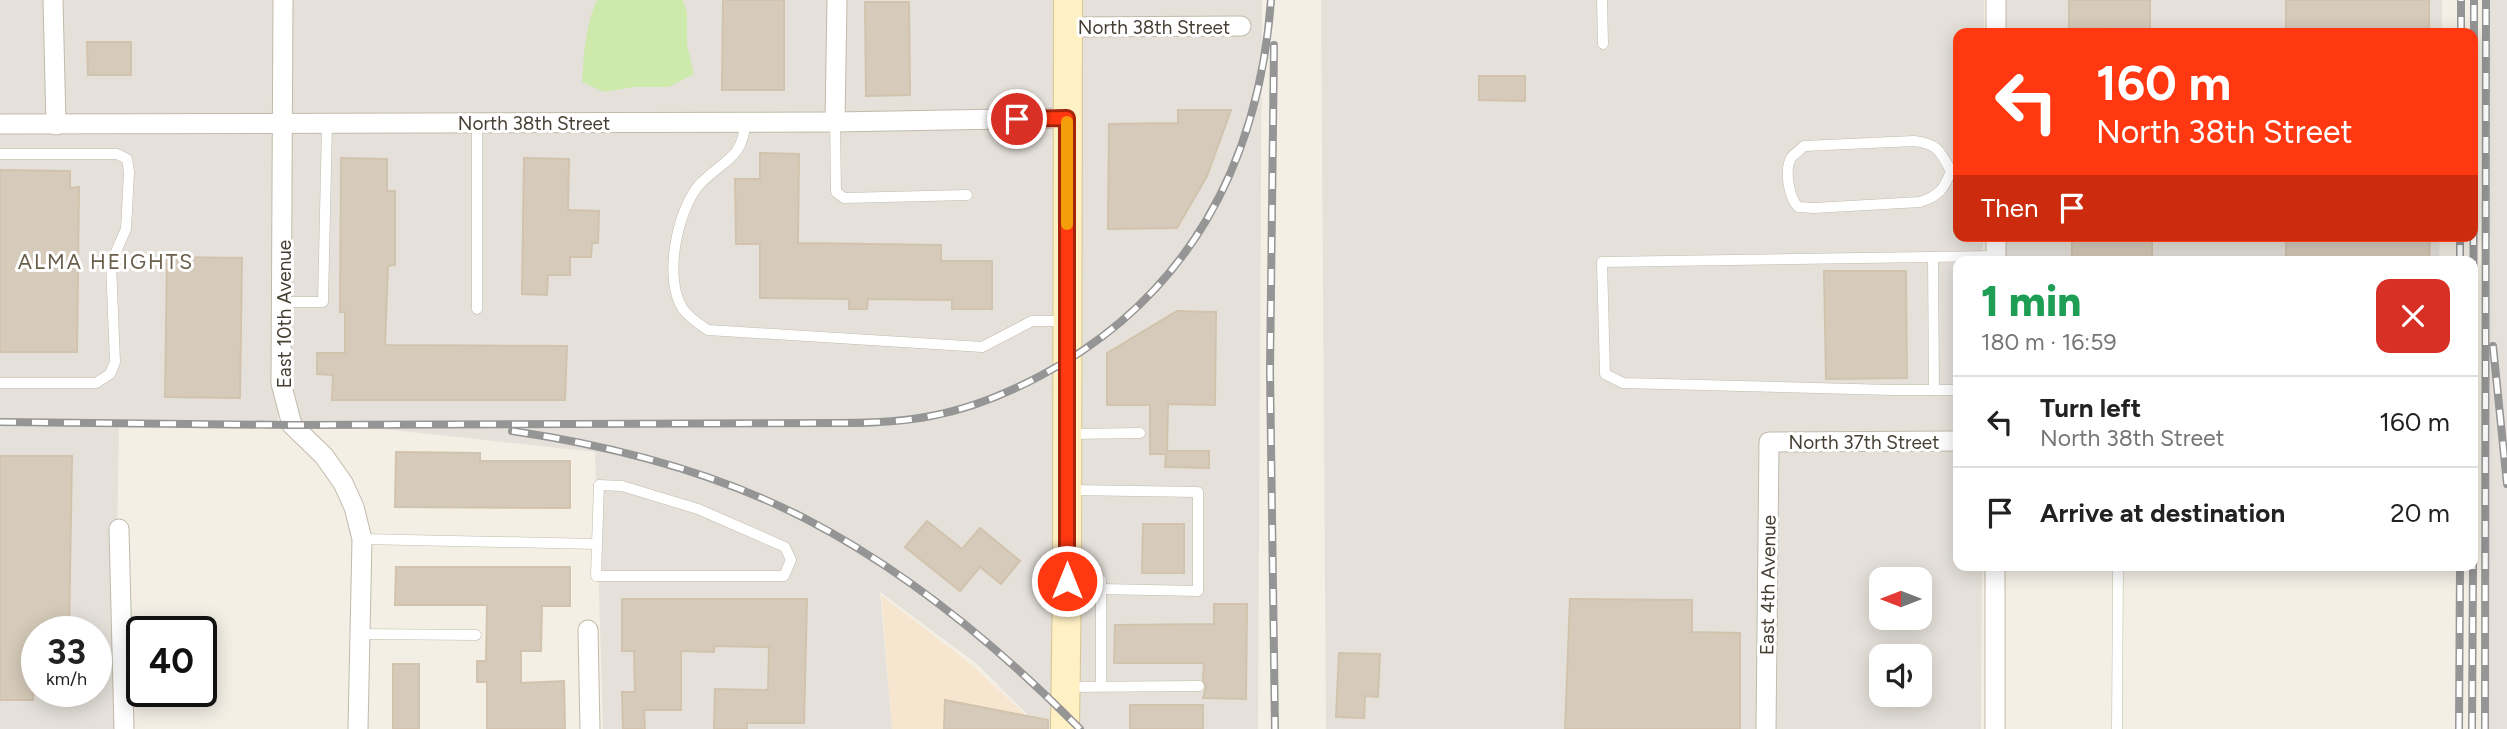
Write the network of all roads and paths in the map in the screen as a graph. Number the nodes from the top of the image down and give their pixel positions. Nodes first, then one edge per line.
1 (53, 0) edge
2 (283, 0) edge
3 (837, 0) edge
4 (1602, 0) edge
5 (1996, 0) edge
6 (1068, 14) edge
7 (1241, 26) dead end
8 (1996, 28) edge
9 (1603, 44) dead end
10 (1067, 118) junction
11 (745, 122) junction
12 (835, 122) junction
13 (477, 123) junction
14 (0, 124) edge
15 (283, 124) junction
16 (327, 124) junction
17 (56, 125) junction
18 (0, 154) edge
19 (1953, 168) edge
20 (1953, 174) edge
21 (967, 195) dead end
22 (1996, 251) edge
23 (1933, 257) junction
24 (283, 302) junction
25 (477, 309) dead end
26 (1067, 321) junction
27 (0, 383) edge
28 (1934, 390) junction
29 (1953, 390) edge
30 (1140, 433) dead end
31 (1067, 434) junction
32 (1953, 441) edge
33 (1769, 442) joint
34 (1067, 491) junction
35 (120, 529) dead end
36 (362, 539) junction
37 (597, 544) junction
38 (1995, 571) edge
39 (2118, 571) edge
40 (1067, 581) junction
41 (1101, 589) junction
42 (588, 631) dead end
43 (359, 634) junction
44 (476, 635) dead end
45 (1101, 686) junction
46 (1199, 686) dead end
47 (1066, 687) junction
48 (124, 729) edge
49 (358, 729) edge
50 (590, 729) edge
51 (1065, 729) edge
52 (1766, 729) edge
53 (1995, 729) edge
54 (2117, 729) edge

1 - 17 street
2 - 15 street, East 10th Avenue
3 - 12 street
4 - 9 lane
5 - 8 street
6 - 7 street, North 38th Street
6 - 10 street
10 - 12 street, North 38th Street
10 - 26 street
11 - 12 street, North 38th Street
11 - 13 street, North 38th Street
11 - 26 lane
12 - 21 lane
13 - 16 street, North 38th Street
13 - 25 lane
14 - 17 street, North 38th Street
15 - 16 street, North 38th Street
15 - 17 street, North 38th Street
15 - 24 street, East 10th Avenue
16 - 24 lane
18 - 27 lane
19 - 20 lane
22 - 23 lane
23 - 28 lane
23 - 28 lane
24 - 36 street, East 10th Avenue
26 - 31 street
28 - 29 lane
30 - 31 lane
31 - 34 street
32 - 33 street, North 37th Street
33 - 52 street, East 4th Avenue
34 - 40 street
34 - 41 lane
35 - 48 street
36 - 37 lane
36 - 43 street, East 10th Avenue
37 - 37 lane
38 - 53 street
39 - 54 lane
40 - 41 lane
40 - 47 street
41 - 45 lane
42 - 50 street
43 - 44 lane
43 - 49 street, East 10th Avenue
45 - 46 lane
45 - 47 lane
47 - 51 street

